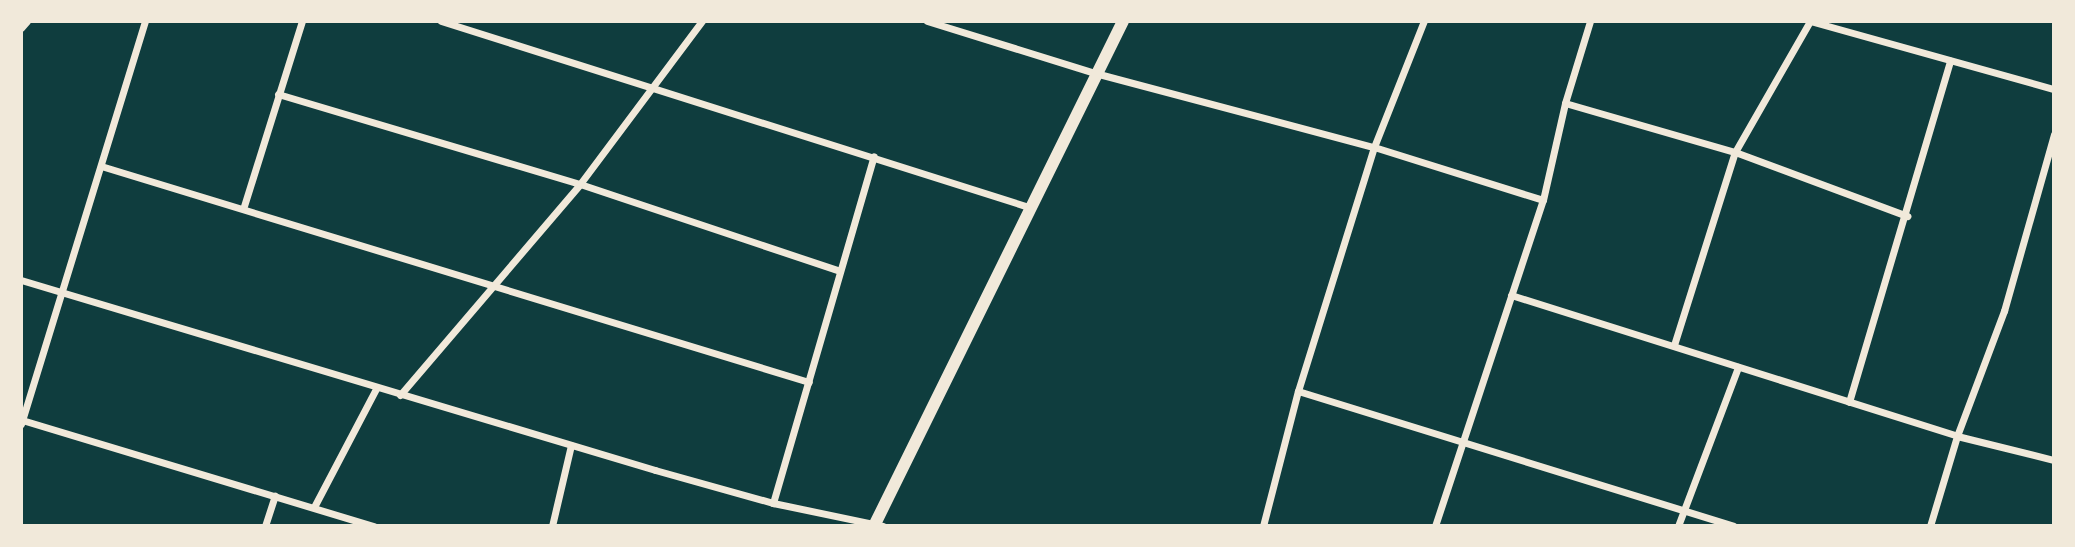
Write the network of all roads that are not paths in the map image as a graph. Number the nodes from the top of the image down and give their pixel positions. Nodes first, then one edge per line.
1 (27, 21) edge
2 (145, 21) edge
3 (302, 21) edge
4 (441, 21) edge
5 (702, 21) edge
6 (927, 21) edge
7 (1123, 21) edge
8 (1424, 21) edge
9 (1590, 21) edge
10 (21, 28) edge
11 (1950, 61) junction
12 (1095, 73) junction
13 (650, 85) junction
14 (2054, 89) edge
15 (278, 94) junction
16 (1565, 103) junction
17 (2054, 134) edge
18 (1374, 147) junction
19 (1735, 152) junction
20 (874, 156) junction
21 (102, 166) junction
22 (580, 184) junction
23 (1543, 200) junction
24 (244, 205) junction
25 (1033, 208) junction
26 (1907, 216) junction
27 (840, 271) junction
28 (21, 280) edge
29 (497, 284) junction
30 (63, 293) junction
31 (1511, 296) junction
32 (1674, 345) junction
33 (1738, 366) junction
34 (809, 382) junction
35 (376, 389) junction
36 (1298, 391) junction
37 (400, 395) junction
38 (1849, 402) junction
39 (22, 422) edge
40 (1957, 436) junction
41 (1460, 444) junction
42 (571, 445) junction
43 (2054, 460) edge
44 (275, 496) junction
45 (773, 503) junction
46 (314, 507) junction
47 (1682, 509) junction
48 (877, 525) edge
49 (265, 526) edge
50 (374, 526) edge
51 (552, 526) edge
52 (1263, 526) edge
53 (1435, 526) edge
54 (1678, 526) edge
55 (1734, 526) edge
56 (1930, 526) edge

1 - 10 street
2 - 21 street
3 - 15 street
4 - 13 street
5 - 13 street
6 - 12 street
7 - 12 street
8 - 18 street
9 - 16 street
11 - 14 street
11 - 19 street
11 - 26 street
12 - 18 street
12 - 25 street
13 - 20 street
13 - 22 street
15 - 22 street
15 - 24 street
16 - 19 street
16 - 23 street
17 - 40 street
18 - 23 street
18 - 36 street
19 - 26 street
19 - 32 street
20 - 25 street
20 - 27 street
21 - 24 street
21 - 30 street
22 - 27 street
22 - 29 street
23 - 31 street
24 - 29 street
25 - 48 street
26 - 38 street
27 - 34 street
28 - 30 street
29 - 34 street
29 - 37 street
30 - 35 street
30 - 39 street
31 - 32 street
31 - 41 street
32 - 33 street
33 - 38 street
33 - 47 street
34 - 45 street
35 - 37 street
35 - 46 street
36 - 41 street
36 - 52 street
37 - 42 street
38 - 40 street
39 - 44 street
40 - 43 street
40 - 56 street
41 - 47 street
41 - 53 street
42 - 45 street
42 - 51 street
44 - 46 street
44 - 49 street
45 - 48 street
46 - 50 street
47 - 54 street
47 - 55 street

